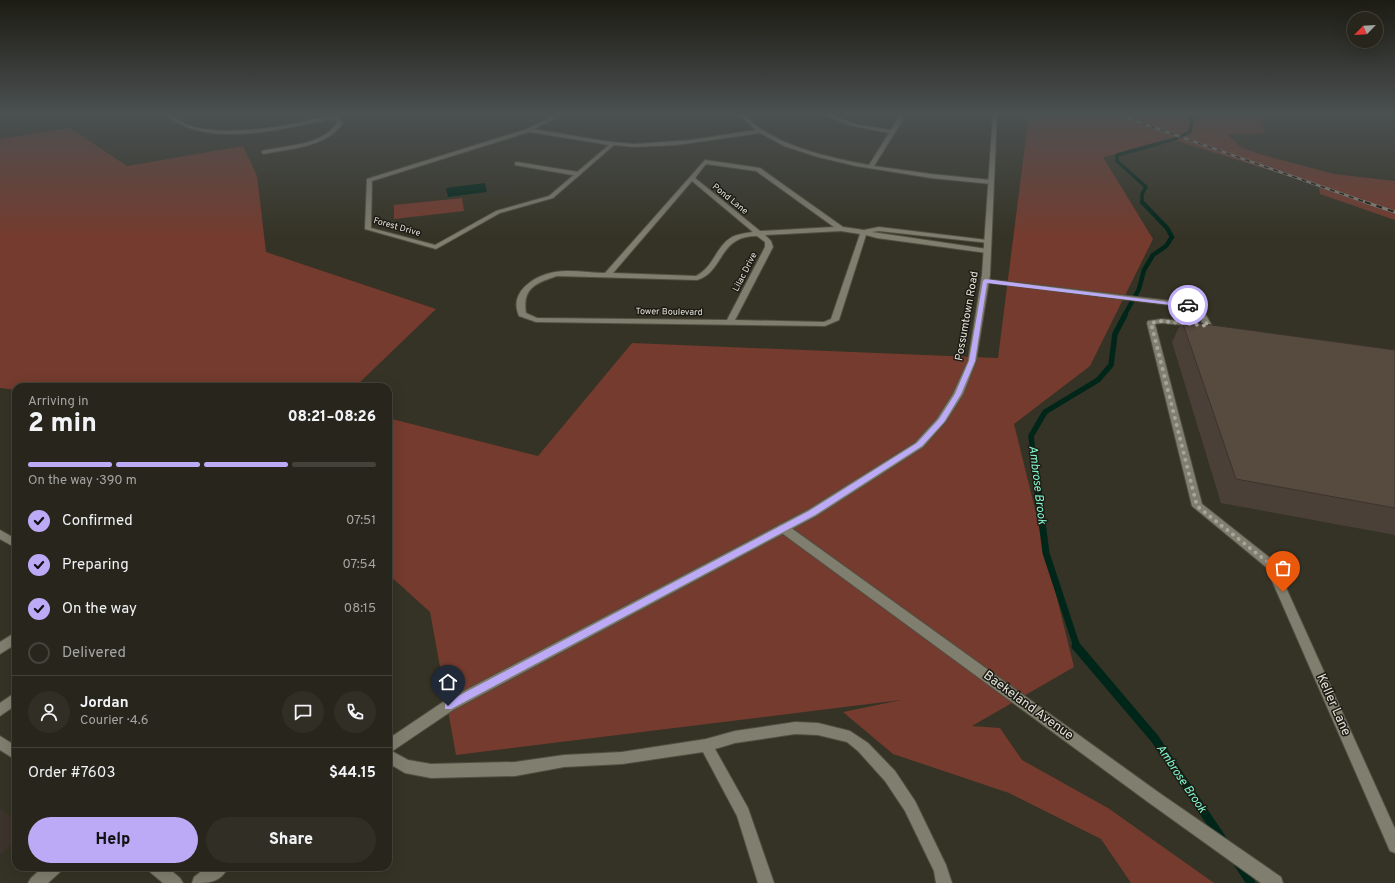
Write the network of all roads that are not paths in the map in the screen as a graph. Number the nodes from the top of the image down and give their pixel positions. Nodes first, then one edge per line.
1 (452, 154) edge
2 (601, 154) edge
3 (815, 154) edge
4 (878, 154) edge
5 (993, 154) edge
6 (517, 164) dead end
7 (870, 167) junction
8 (578, 174) junction
9 (691, 178) junction
10 (991, 182) junction
11 (841, 229) junction
12 (864, 232) junction
13 (758, 234) junction
14 (987, 246) junction
15 (607, 276) junction
16 (985, 281) junction
17 (730, 322) junction
18 (1208, 326) junction
19 (1218, 345) edge
20 (783, 528) junction
21 (0, 534) edge
22 (12, 542) edge
23 (12, 640) edge
24 (0, 649) edge
25 (12, 701) edge
26 (0, 710) edge
27 (0, 742) edge
28 (392, 743) edge
29 (706, 745) junction
30 (12, 751) edge
31 (392, 758) edge
32 (1395, 846) edge
33 (50, 871) edge
34 (160, 871) edge
35 (216, 871) edge
36 (205, 882) edge
37 (36, 883) edge
38 (175, 883) edge
39 (766, 883) edge
40 (944, 883) edge
41 (1275, 883) edge

1 - 8 street, Forest Drive
2 - 8 street
3 - 7 street
4 - 7 street
5 - 10 street, Possumtown Road
6 - 8 lane
7 - 10 street
9 - 11 street, Tower Boulevard
9 - 13 street, Pond Lane
9 - 15 street, Tower Boulevard
10 - 14 street, Possumtown Road
11 - 12 street, Tower Boulevard
11 - 13 street, Tower Boulevard
12 - 14 street, Tower Boulevard
12 - 17 street, Tower Boulevard
13 - 15 street, Tower Boulevard
13 - 17 street, Lilac Drive
14 - 16 street, Possumtown Road
15 - 17 street, Tower Boulevard
16 - 18 lane
16 - 20 street, Possumtown Road
18 - 19 lane
18 - 32 lane, Keller Lane
20 - 28 street, Possumtown Road
20 - 41 street, Baekeland Avenue
21 - 22 lane
23 - 24 lane
25 - 26 lane
27 - 30 lane
29 - 31 lane
29 - 39 lane
29 - 40 lane
33 - 37 lane
34 - 38 lane
35 - 36 street

